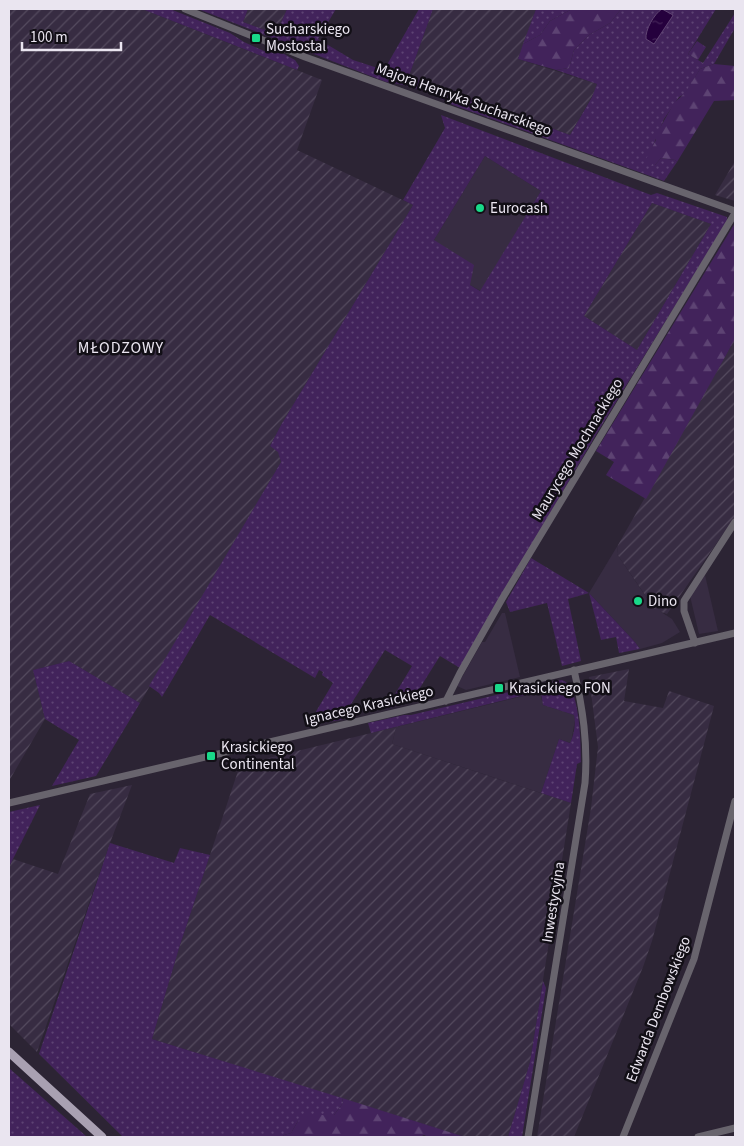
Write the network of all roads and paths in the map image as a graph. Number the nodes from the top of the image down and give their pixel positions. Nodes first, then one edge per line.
1 (185, 9) edge
2 (735, 212) edge
3 (735, 522) edge
4 (735, 633) edge
5 (695, 643) junction
6 (574, 670) junction
7 (446, 701) junction
8 (735, 801) edge
9 (9, 803) edge
10 (9, 1052) edge
11 (735, 1128) edge
12 (710, 1136) edge
13 (102, 1137) edge
14 (528, 1137) edge
15 (623, 1137) edge
16 (698, 1137) edge

1 - 2 street, Majora Henryka Sucharskiego
2 - 7 street, Maurycego Mochnackiego
3 - 5 street
4 - 5 street, Ignacego Krasickiego
5 - 6 street, Ignacego Krasickiego
6 - 7 street, Ignacego Krasickiego
6 - 14 street, Inwestycyjna
7 - 9 street, Ignacego Krasickiego
8 - 15 street, Edwarda Dembowskiego
10 - 13 main road
11 - 12 street
12 - 16 street

